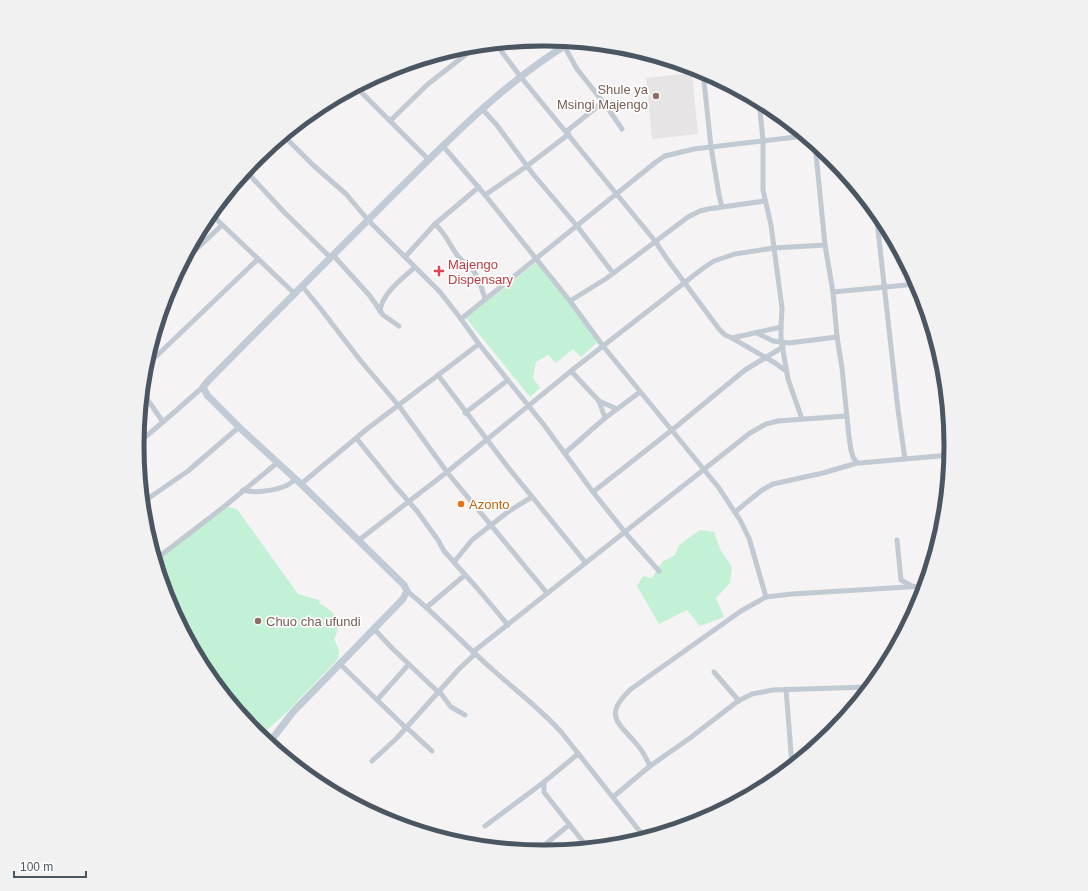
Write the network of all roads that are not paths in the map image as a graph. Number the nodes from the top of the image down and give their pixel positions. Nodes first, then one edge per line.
1 (564, 46) edge
2 (563, 47) edge
3 (499, 48) edge
4 (466, 54) edge
5 (520, 76) junction
6 (704, 79) edge
7 (360, 91) edge
8 (604, 102) junction
9 (482, 109) junction
10 (760, 109) edge
11 (390, 121) junction
12 (622, 129) dead end
13 (568, 132) junction
14 (797, 137) edge
15 (288, 140) edge
16 (763, 140) junction
17 (443, 146) junction
18 (711, 147) junction
19 (816, 153) edge
20 (428, 160) junction
21 (527, 166) junction
22 (250, 175) edge
23 (479, 187) junction
24 (617, 194) junction
25 (485, 195) junction
26 (765, 201) junction
27 (722, 207) junction
28 (216, 218) edge
29 (368, 220) junction
30 (222, 224) junction
31 (435, 224) junction
32 (577, 226) junction
33 (878, 226) edge
34 (655, 241) junction
35 (825, 245) junction
36 (197, 247) edge
37 (774, 248) junction
38 (332, 256) junction
39 (405, 257) junction
40 (536, 258) junction
41 (258, 259) junction
42 (415, 267) junction
43 (613, 273) junction
44 (685, 283) junction
45 (909, 285) edge
46 (302, 286) junction
47 (884, 287) junction
48 (834, 292) junction
49 (295, 294) junction
50 (486, 299) junction
51 (570, 301) junction
52 (380, 311) junction
53 (462, 319) junction
54 (399, 326) dead end
55 (780, 327) junction
56 (757, 333) junction
57 (836, 337) junction
58 (732, 338) junction
59 (479, 344) junction
60 (783, 345) junction
61 (603, 346) junction
62 (155, 357) edge
63 (764, 358) junction
64 (571, 371) junction
65 (786, 371) junction
66 (438, 375) junction
67 (508, 380) junction
68 (203, 388) junction
69 (640, 392) junction
70 (147, 399) edge
71 (599, 400) junction
72 (399, 406) junction
73 (528, 406) junction
74 (617, 409) junction
75 (465, 412) junction
76 (846, 416) junction
77 (606, 418) junction
78 (802, 419) junction
79 (164, 422) junction
80 (239, 427) junction
81 (672, 430) junction
82 (144, 438) edge
83 (357, 439) junction
84 (486, 440) junction
85 (565, 453) junction
86 (944, 456) edge
87 (905, 459) junction
88 (277, 462) junction
89 (857, 463) junction
90 (704, 470) junction
91 (447, 472) junction
92 (298, 481) junction
93 (243, 490) junction
94 (593, 492) junction
95 (532, 497) junction
96 (148, 498) edge
97 (408, 502) junction
98 (735, 512) junction
99 (491, 525) junction
100 (624, 532) junction
101 (359, 540) junction
102 (897, 540) dead end
103 (160, 556) edge
104 (454, 562) junction
105 (586, 562) junction
106 (659, 571) dead end
107 (465, 575) junction
108 (912, 586) junction
109 (918, 586) edge
110 (407, 591) junction
111 (547, 593) junction
112 (766, 597) junction
113 (427, 607) junction
114 (508, 625) junction
115 (374, 629) junction
116 (474, 653) junction
117 (340, 664) junction
118 (409, 664) junction
119 (714, 672) dead end
120 (862, 687) edge
121 (786, 689) junction
122 (438, 691) junction
123 (377, 700) junction
124 (739, 701) junction
125 (465, 715) dead end
126 (406, 727) junction
127 (272, 738) edge
128 (432, 751) dead end
129 (578, 754) junction
130 (791, 758) edge
131 (372, 761) dead end
132 (650, 766) junction
133 (544, 782) junction
134 (614, 797) junction
135 (569, 825) junction
136 (485, 826) dead end
137 (641, 832) edge
138 (584, 843) edge
139 (544, 845) edge

1 - 8 street
2 - 5 street
3 - 5 street
4 - 11 street
5 - 9 street
5 - 13 street
6 - 18 street
7 - 11 street
8 - 12 street
8 - 13 street
9 - 17 street
9 - 21 street
10 - 16 street
11 - 20 street
13 - 21 street
13 - 24 street
14 - 16 street
15 - 29 street
16 - 18 street
16 - 26 street
17 - 20 street
17 - 23 street
18 - 24 street
18 - 27 street
19 - 35 street
20 - 29 street
21 - 25 street
21 - 32 street
22 - 38 street
23 - 25 street
23 - 31 street
24 - 32 street
24 - 34 street
25 - 40 street
26 - 27 street
26 - 37 street
27 - 34 street
28 - 30 street
29 - 38 street
29 - 39 street
30 - 36 street
30 - 41 street
31 - 39 street
31 - 50 street
32 - 40 street
32 - 43 street
33 - 47 street
34 - 43 street
34 - 44 street
35 - 37 street
35 - 48 street
37 - 44 street
37 - 55 street
38 - 46 street
38 - 52 street
39 - 42 street
40 - 50 street
40 - 51 street
41 - 49 street
41 - 62 street
42 - 52 street
42 - 53 street
43 - 51 street
44 - 58 street
44 - 61 street
45 - 47 street
46 - 49 street
46 - 72 street
47 - 48 street
47 - 87 street
48 - 57 street
49 - 68 street
50 - 53 street
51 - 61 street
52 - 54 street
53 - 59 street
55 - 56 street
55 - 60 street
56 - 58 street
56 - 60 street
57 - 60 street
57 - 76 street
58 - 63 street
59 - 66 street
59 - 67 street
60 - 63 street
60 - 65 street
61 - 64 street
61 - 69 street
63 - 65 street
63 - 81 street
64 - 71 street
64 - 73 street
65 - 78 street
66 - 72 street
66 - 75 street
67 - 73 street
67 - 75 street
68 - 79 street
68 - 80 street
69 - 74 street
69 - 81 street
70 - 79 street
71 - 74 street
71 - 77 street
72 - 83 street
72 - 91 street
73 - 84 street
73 - 85 street
74 - 77 street
75 - 84 street
76 - 78 street
76 - 89 street
77 - 85 street
78 - 90 street
79 - 82 street
80 - 88 street
80 - 96 street
81 - 90 street
81 - 94 street
83 - 92 street
83 - 97 street
84 - 91 street
84 - 95 street
85 - 94 street
86 - 87 street
87 - 89 street
88 - 92 street
88 - 93 street
89 - 98 street
90 - 98 street
90 - 100 street
91 - 97 street
91 - 99 street
92 - 93 street
92 - 101 street
93 - 103 street
94 - 100 street
95 - 99 street
95 - 105 street
97 - 101 street
97 - 104 street
98 - 112 street
99 - 104 street
99 - 111 street
100 - 105 street
100 - 106 street
101 - 110 street
102 - 108 street
104 - 107 street
105 - 111 street
107 - 113 street
107 - 114 street
108 - 109 street
108 - 112 street
110 - 113 street
110 - 115 street
111 - 114 street
112 - 132 street
113 - 116 street
114 - 116 street
115 - 117 street
115 - 118 street
116 - 122 street
116 - 129 street
117 - 123 street
117 - 127 street
118 - 122 street
118 - 123 street
119 - 124 street
120 - 121 street
121 - 124 street
121 - 130 street
122 - 125 street
122 - 126 street
123 - 126 street
124 - 132 street
126 - 128 street
126 - 131 street
129 - 133 street
129 - 134 street
132 - 134 street
133 - 135 street
133 - 136 street
134 - 137 street
135 - 138 street
135 - 139 street

